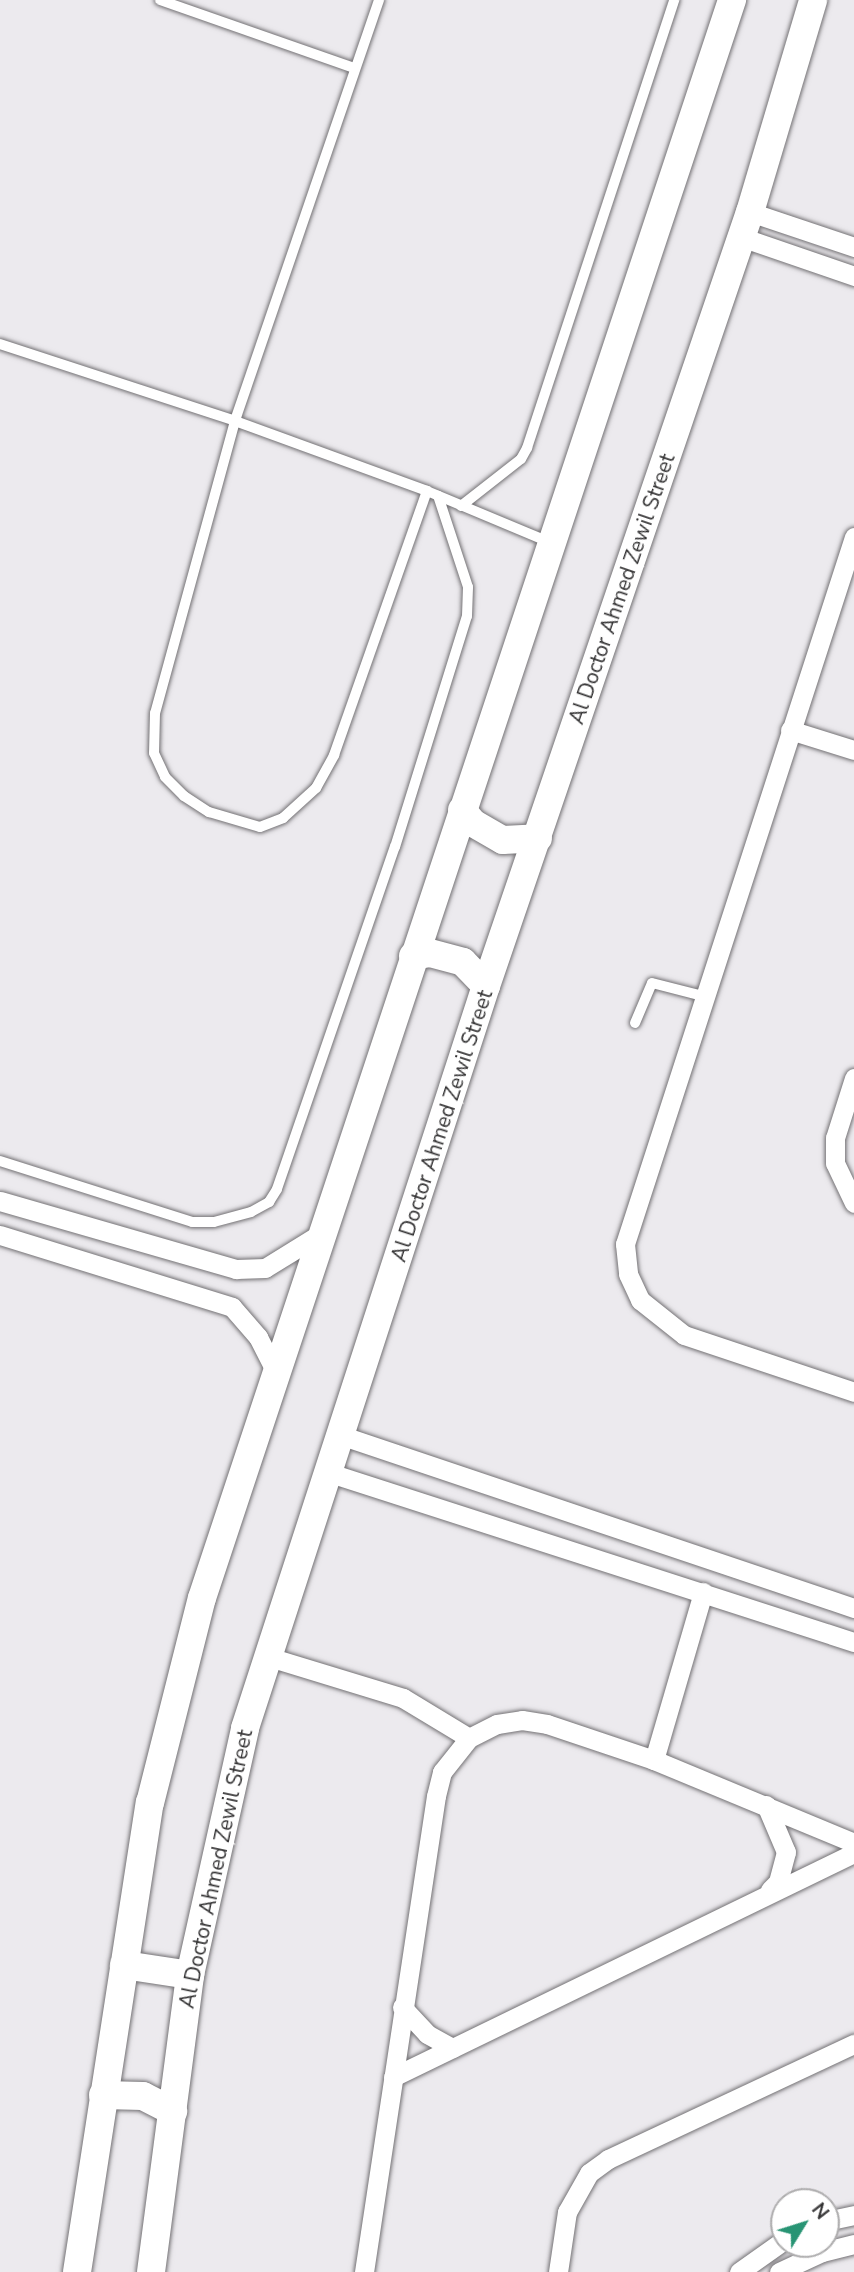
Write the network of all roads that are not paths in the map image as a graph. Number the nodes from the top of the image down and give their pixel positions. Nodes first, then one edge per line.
1 (160, 0) edge
2 (379, 0) edge
3 (674, 0) edge
4 (732, 0) edge
5 (813, 0) edge
6 (354, 68) junction
7 (745, 225) junction
8 (854, 247) edge
9 (854, 276) edge
10 (0, 344) edge
11 (235, 421) junction
12 (427, 491) junction
13 (438, 496) junction
14 (461, 506) junction
15 (854, 537) edge
16 (551, 543) junction
17 (790, 730) junction
18 (854, 750) edge
19 (462, 810) junction
20 (538, 838) junction
21 (413, 956) junction
22 (486, 986) junction
23 (703, 996) junction
24 (635, 1023) dead end
25 (854, 1078) edge
26 (0, 1161) edge
27 (0, 1201) edge
28 (854, 1203) edge
29 (53, 1219) junction
30 (320, 1234) junction
31 (0, 1235) edge
32 (44, 1249) junction
33 (275, 1370) junction
34 (854, 1392) edge
35 (343, 1436) junction
36 (330, 1473) junction
37 (704, 1592) junction
38 (854, 1608) edge
39 (854, 1642) edge
40 (269, 1657) junction
41 (469, 1738) junction
42 (653, 1760) junction
43 (766, 1805) junction
44 (854, 1843) edge
45 (854, 1853) edge
46 (769, 1891) junction
47 (124, 1965) junction
48 (190, 1975) junction
49 (402, 2007) junction
50 (854, 2044) edge
51 (452, 2048) junction
52 (393, 2077) junction
53 (103, 2095) junction
54 (173, 2110) junction
55 (854, 2244) edge
56 (770, 2250) edge
57 (77, 2272) edge
58 (151, 2272) edge
59 (364, 2272) edge
60 (558, 2272) edge
61 (739, 2272) edge
62 (779, 2272) edge

1 - 6 lane
2 - 6 lane
3 - 14 lane
4 - 16 street
5 - 7 street, Al Doctor Ahmed Zewil Street
6 - 11 lane
7 - 8 street
7 - 9 street
7 - 20 street, Al Doctor Ahmed Zewil Street
10 - 11 lane
11 - 12 lane
11 - 12 lane
12 - 13 lane
13 - 14 lane
13 - 26 lane
14 - 16 lane
15 - 17 street
16 - 19 street
17 - 18 street
17 - 23 street
19 - 20 street
19 - 21 street
20 - 22 street, Al Doctor Ahmed Zewil Street
21 - 22 street
21 - 30 street
22 - 35 street, Al Doctor Ahmed Zewil Street
23 - 24 lane
23 - 34 street
25 - 28 street
27 - 29 street
29 - 30 street
29 - 32 street
30 - 33 street
31 - 32 street
32 - 33 street
33 - 47 street
35 - 36 street, Al Doctor Ahmed Zewil Street
35 - 38 street
36 - 37 street
36 - 40 street, Al Doctor Ahmed Zewil Street
37 - 39 street
37 - 42 street
40 - 41 street
40 - 48 street, Al Doctor Ahmed Zewil Street
41 - 42 street
41 - 49 street
42 - 43 street
43 - 44 street
43 - 46 street
45 - 46 street
46 - 51 street
47 - 48 street
47 - 53 street
48 - 54 street, Al Doctor Ahmed Zewil Street
49 - 51 street
49 - 52 street
50 - 60 street
51 - 52 street
52 - 59 street
53 - 54 street
53 - 57 street
54 - 58 street, Al Doctor Ahmed Zewil Street
55 - 62 street
56 - 61 street

